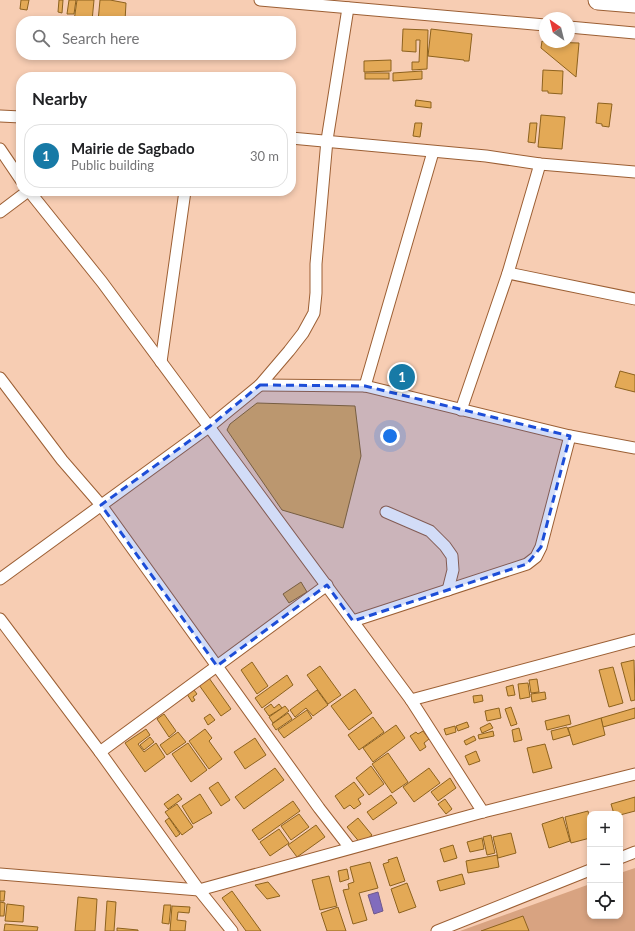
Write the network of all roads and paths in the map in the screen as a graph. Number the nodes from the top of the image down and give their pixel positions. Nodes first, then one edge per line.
1 (260, 0) edge
2 (598, 0) edge
3 (635, 3) edge
4 (348, 8) junction
5 (539, 24) edge
6 (575, 28) edge
7 (635, 33) edge
8 (0, 116) edge
9 (16, 117) edge
10 (296, 138) edge
11 (327, 140) junction
12 (0, 148) edge
13 (433, 152) junction
14 (540, 164) junction
15 (16, 172) edge
16 (635, 172) edge
17 (21, 196) edge
18 (32, 196) edge
19 (184, 196) edge
20 (0, 212) edge
21 (508, 273) junction
22 (635, 299) edge
23 (161, 362) junction
24 (0, 378) edge
25 (260, 385) junction
26 (365, 386) junction
27 (461, 410) junction
28 (210, 426) junction
29 (570, 436) junction
30 (635, 448) edge
31 (101, 505) junction
32 (386, 512) dead end
33 (0, 579) edge
34 (327, 585) junction
35 (448, 590) junction
36 (0, 619) edge
37 (353, 621) junction
38 (635, 640) edge
39 (217, 666) junction
40 (411, 700) junction
41 (100, 752) junction
42 (635, 774) edge
43 (484, 812) junction
44 (350, 848) junction
45 (635, 852) edge
46 (623, 857) edge
47 (587, 871) edge
48 (0, 874) edge
49 (199, 890) junction
50 (232, 931) edge
51 (437, 931) edge

1 - 4 street
2 - 3 highway
4 - 5 street
4 - 11 street
6 - 7 street
8 - 9 street
10 - 11 street
11 - 13 street
11 - 25 street
12 - 15 street
13 - 14 street
13 - 26 street
14 - 16 street
14 - 21 street
17 - 20 street
18 - 23 street
19 - 23 street
21 - 22 street
21 - 27 street
23 - 28 street
24 - 31 street
25 - 26 street
25 - 28 street
26 - 27 street
27 - 29 street
28 - 31 street
28 - 34 street
29 - 30 street
29 - 35 street
31 - 33 street
31 - 39 street
32 - 35 street
34 - 37 street
34 - 39 street
35 - 37 street
36 - 41 street
37 - 40 street
38 - 40 street
39 - 41 street
39 - 44 street
40 - 43 street
41 - 49 street
42 - 43 street
43 - 44 street
44 - 49 street
45 - 46 street
47 - 51 street
48 - 49 street
49 - 50 street

